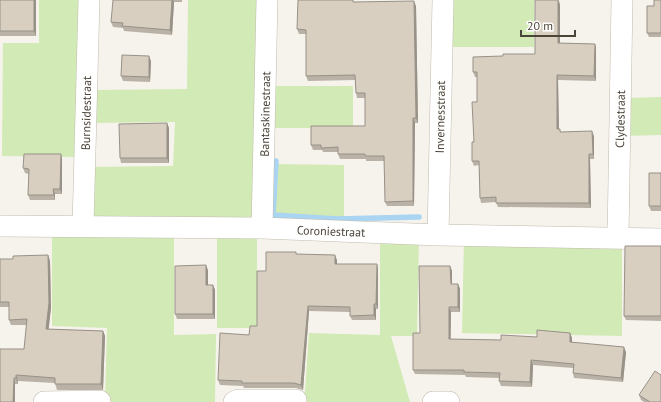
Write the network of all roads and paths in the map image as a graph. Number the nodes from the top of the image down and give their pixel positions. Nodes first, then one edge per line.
1 (88, 0) edge
2 (267, 0) edge
3 (443, 0) edge
4 (622, 0) edge
5 (0, 226) edge
6 (83, 226) junction
7 (262, 228) junction
8 (438, 235) junction
9 (618, 238) junction
10 (661, 238) edge
11 (296, 400) dead end
12 (44, 402) edge
13 (100, 402) edge
14 (234, 402) edge
15 (433, 402) edge
16 (448, 402) edge

1 - 6 street, Burnsidestraat
2 - 7 street, Bantaskinestraat
3 - 8 street, Invernesstraat
4 - 9 street, Clydestraat
5 - 6 street, Coroniestraat
6 - 7 street, Coroniestraat
7 - 8 street, Coroniestraat
8 - 9 street, Coroniestraat
9 - 10 street, Coroniestraat
11 - 14 street
12 - 13 street
15 - 16 street

